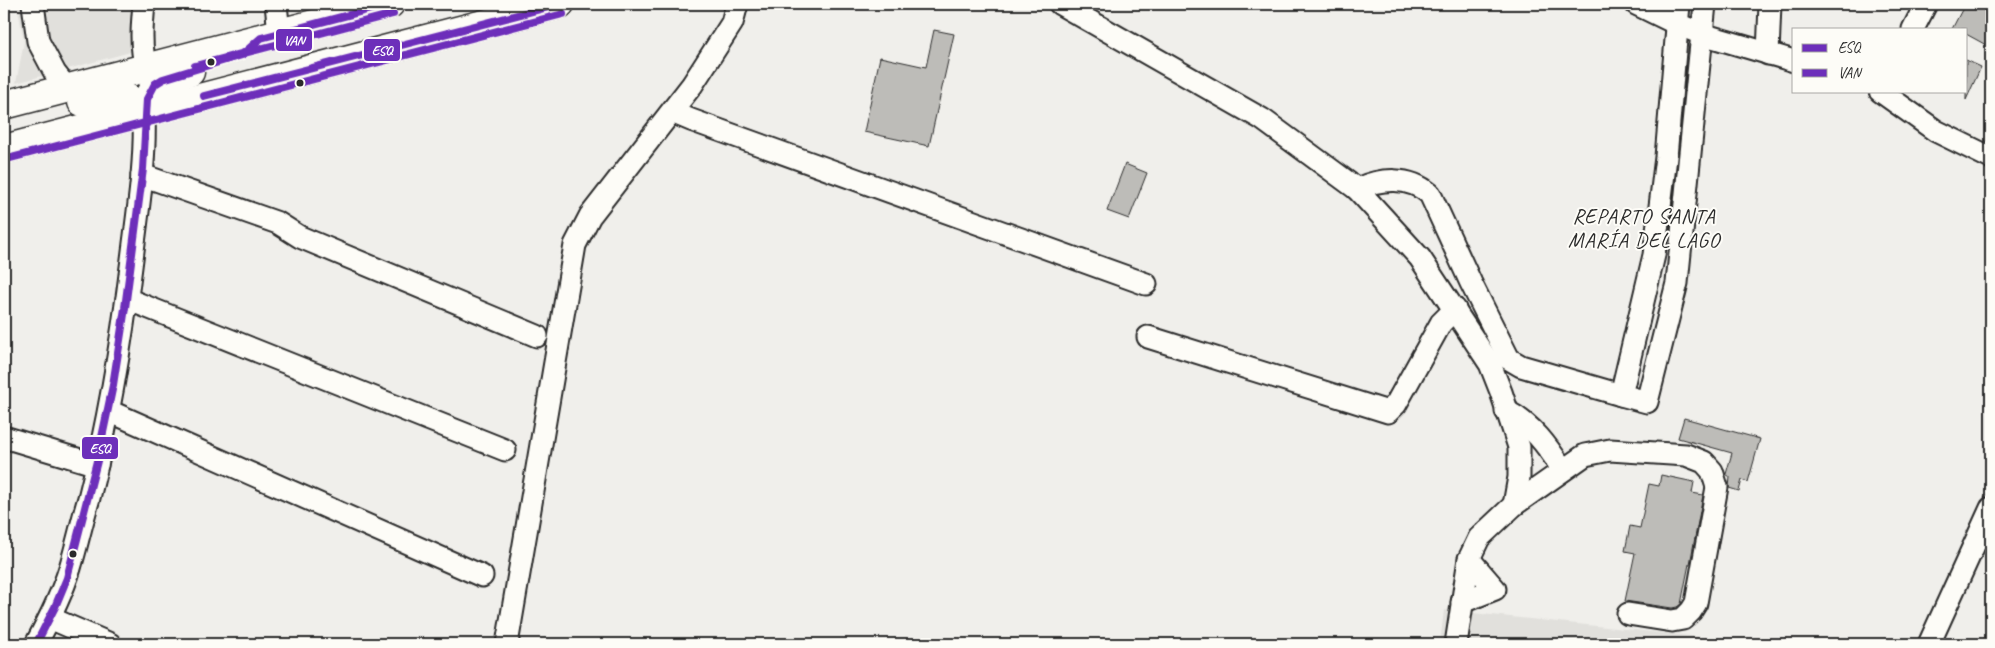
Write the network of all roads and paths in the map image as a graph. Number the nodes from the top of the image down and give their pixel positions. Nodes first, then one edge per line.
1 (33, 4) edge
2 (144, 4) edge
3 (276, 4) edge
4 (390, 4) edge
5 (560, 4) edge
6 (738, 4) edge
7 (1060, 4) edge
8 (1636, 4) edge
9 (1705, 4) edge
10 (1770, 4) edge
11 (1926, 4) edge
12 (1678, 14) edge
13 (1914, 28) edge
14 (1702, 34) junction
15 (270, 35) junction
16 (1768, 54) junction
17 (1792, 60) edge
18 (146, 68) junction
19 (67, 88) junction
20 (1881, 92) edge
21 (10, 103) edge
22 (144, 112) junction
23 (672, 112) junction
24 (4, 148) edge
25 (1991, 158) edge
26 (142, 175) junction
27 (1357, 189) junction
28 (1146, 284) dead end
29 (127, 298) junction
30 (1455, 309) junction
31 (537, 336) dead end
32 (1148, 337) dead end
33 (1621, 395) junction
34 (109, 411) junction
35 (1506, 411) junction
36 (4, 437) edge
37 (505, 450) dead end
38 (97, 465) junction
39 (1564, 470) junction
40 (1514, 505) junction
41 (1991, 508) edge
42 (1469, 559) junction
43 (482, 576) dead end
44 (1462, 602) junction
45 (1628, 614) dead end
46 (50, 618) junction
47 (36, 644) edge
48 (110, 644) edge
49 (507, 644) edge
50 (1456, 644) edge
51 (1929, 644) edge

1 - 19 street
2 - 18 street
3 - 15 street
4 - 15 highway
5 - 22 highway
6 - 23 street
7 - 27 street
8 - 12 street
9 - 14 street
10 - 16 street
11 - 13 street
12 - 14 street
12 - 33 street
14 - 16 street
14 - 33 street
15 - 18 highway
15 - 22 highway
16 - 17 street
18 - 19 highway
19 - 21 highway
20 - 25 street
21 - 22 highway
22 - 24 highway
22 - 26 street
23 - 28 street
23 - 49 street
26 - 29 street
26 - 31 street
27 - 30 street
27 - 33 street
29 - 34 street
29 - 37 street
30 - 32 street
30 - 35 street
34 - 38 street
34 - 43 street
35 - 39 street
35 - 40 street
36 - 38 street
38 - 46 street
39 - 40 street
39 - 45 street
40 - 42 street
41 - 51 street
42 - 44 street
42 - 44 street
44 - 50 street
46 - 47 street
46 - 48 street

